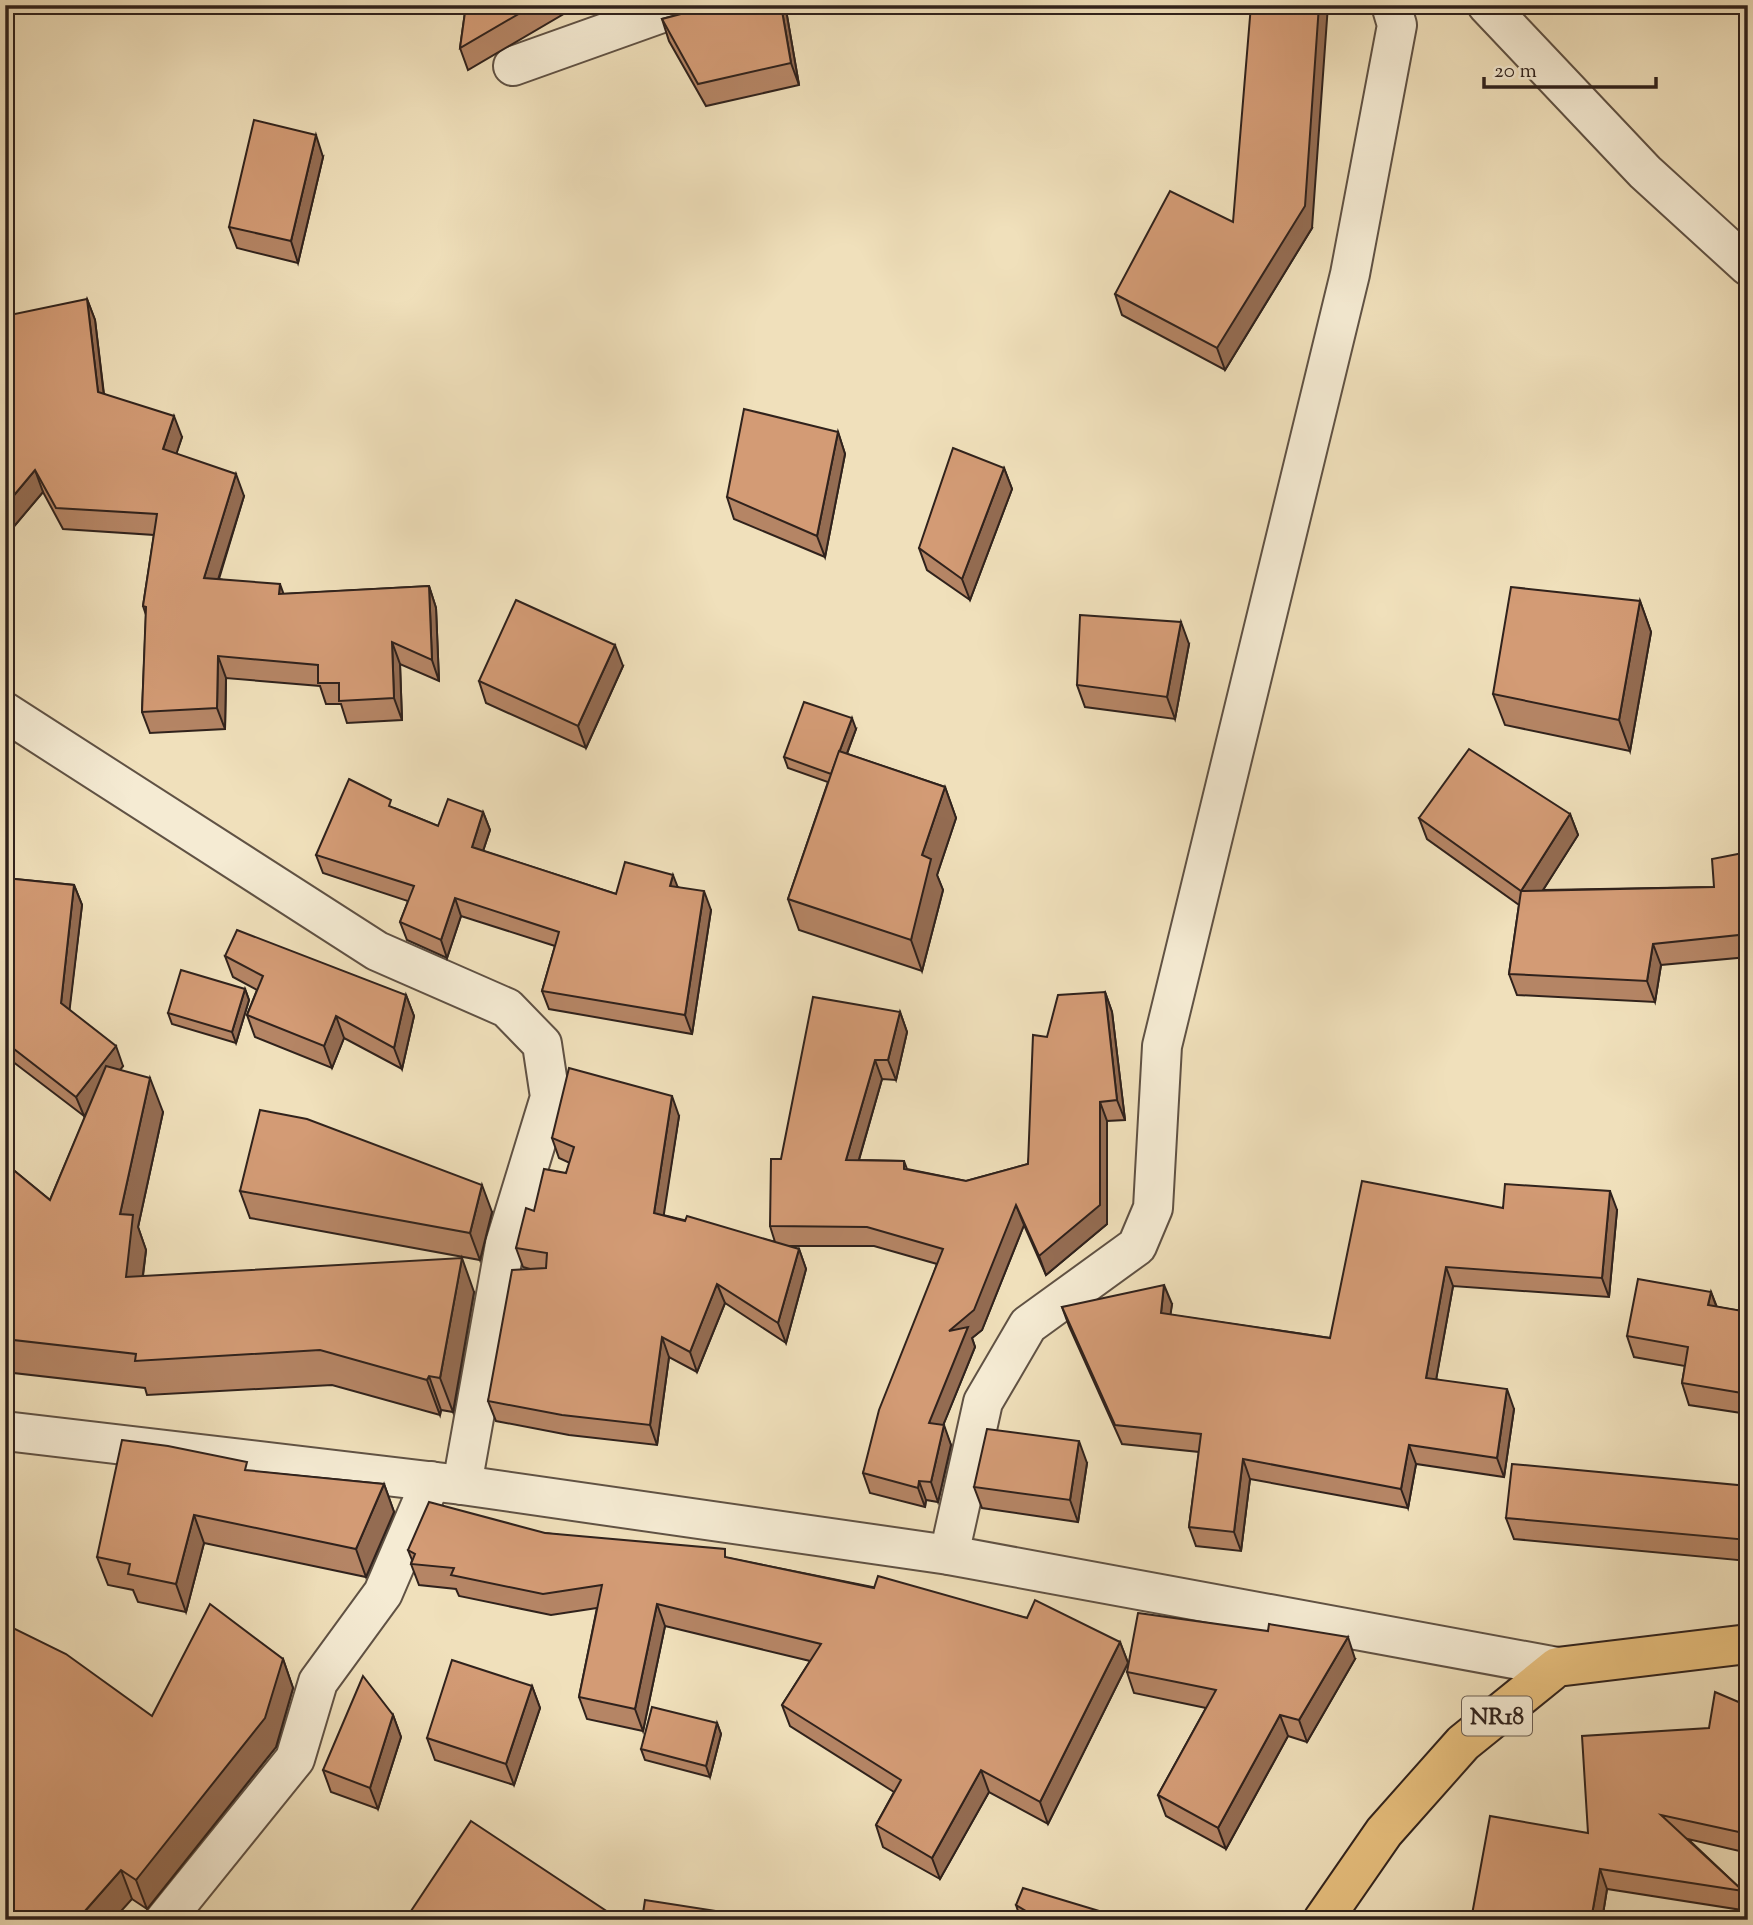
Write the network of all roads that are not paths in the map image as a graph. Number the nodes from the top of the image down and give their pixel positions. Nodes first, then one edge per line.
1 (684, 5) edge
2 (1391, 5) edge
3 (1487, 5) edge
4 (513, 66) dead end
5 (1748, 267) edge
6 (5, 712) edge
7 (5, 1432) edge
8 (446, 1483) junction
9 (949, 1555) junction
10 (1748, 1644) edge
11 (1557, 1667) junction
12 (165, 1920) edge
13 (1323, 1920) edge

1 - 4 street
2 - 9 street
3 - 5 street
6 - 8 street
7 - 8 street
8 - 9 street
8 - 12 street
9 - 11 street
10 - 11 main road
11 - 13 main road, NR18

